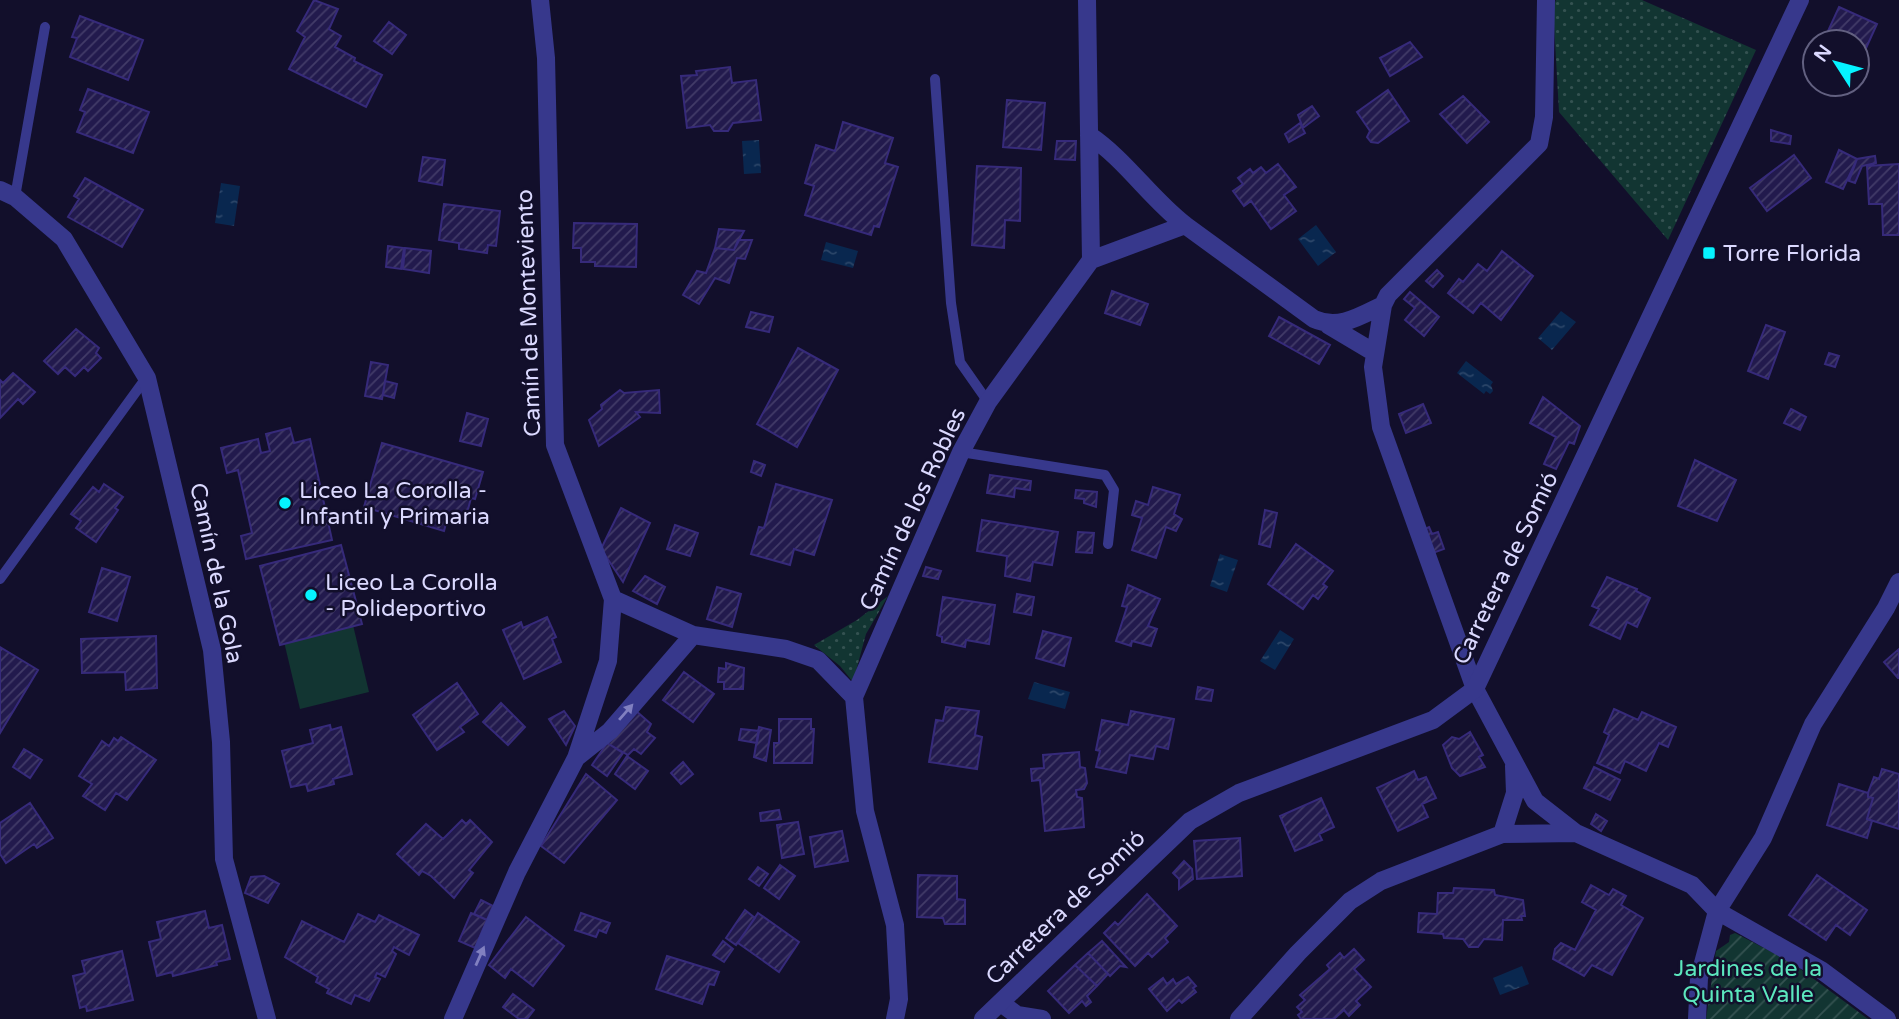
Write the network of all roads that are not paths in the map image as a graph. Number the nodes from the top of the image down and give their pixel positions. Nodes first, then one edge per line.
1 (541, 0) edge
2 (1087, 0) edge
3 (1546, 0) edge
4 (1800, 0) edge
5 (45, 27) dead end
6 (935, 79) dead end
7 (1089, 135) junction
8 (7, 193) edge
9 (1185, 225) junction
10 (1091, 260) junction
11 (1383, 305) junction
12 (1328, 325) junction
13 (1375, 353) junction
14 (147, 378) junction
15 (988, 402) junction
16 (961, 452) junction
17 (1108, 544) dead end
18 (0, 579) edge
19 (1899, 582) edge
20 (613, 600) junction
21 (693, 635) junction
22 (1475, 689) junction
23 (853, 697) junction
24 (576, 758) junction
25 (1513, 763) junction
26 (1576, 833) junction
27 (1502, 834) junction
28 (1717, 911) junction
29 (1000, 1003) junction
30 (267, 1019) edge
31 (453, 1019) edge
32 (895, 1019) edge
33 (983, 1019) edge
34 (1042, 1019) edge
35 (1239, 1019) edge
36 (1697, 1019) edge
37 (1887, 1019) edge

1 - 20 street, Camín de Monteviento
2 - 7 street
3 - 11 street
4 - 22 street, Carretera de Somió
5 - 8 lane
6 - 15 lane
7 - 9 street
7 - 10 street
8 - 14 street, Camín de la Gola
9 - 10 street
9 - 12 street
10 - 15 street, Camín de los Robles
11 - 12 street
11 - 13 street
12 - 13 street
13 - 22 street
14 - 18 lane
14 - 30 street, Camín de la Gola
15 - 16 street, Camín de los Robles
16 - 17 lane
16 - 23 street, Camín de los Robles
19 - 28 street
20 - 21 street
20 - 24 street
21 - 23 street
24 -> 21 street
22 - 25 street
22 - 29 street, Carretera de Somió
23 - 32 street, Camín de los Robles
31 -> 24 street
25 - 26 street
25 - 27 street
26 - 27 street
26 - 28 street
27 - 35 street
28 - 36 street
28 - 37 street
29 - 33 street, Carretera de Somió
29 - 34 street

